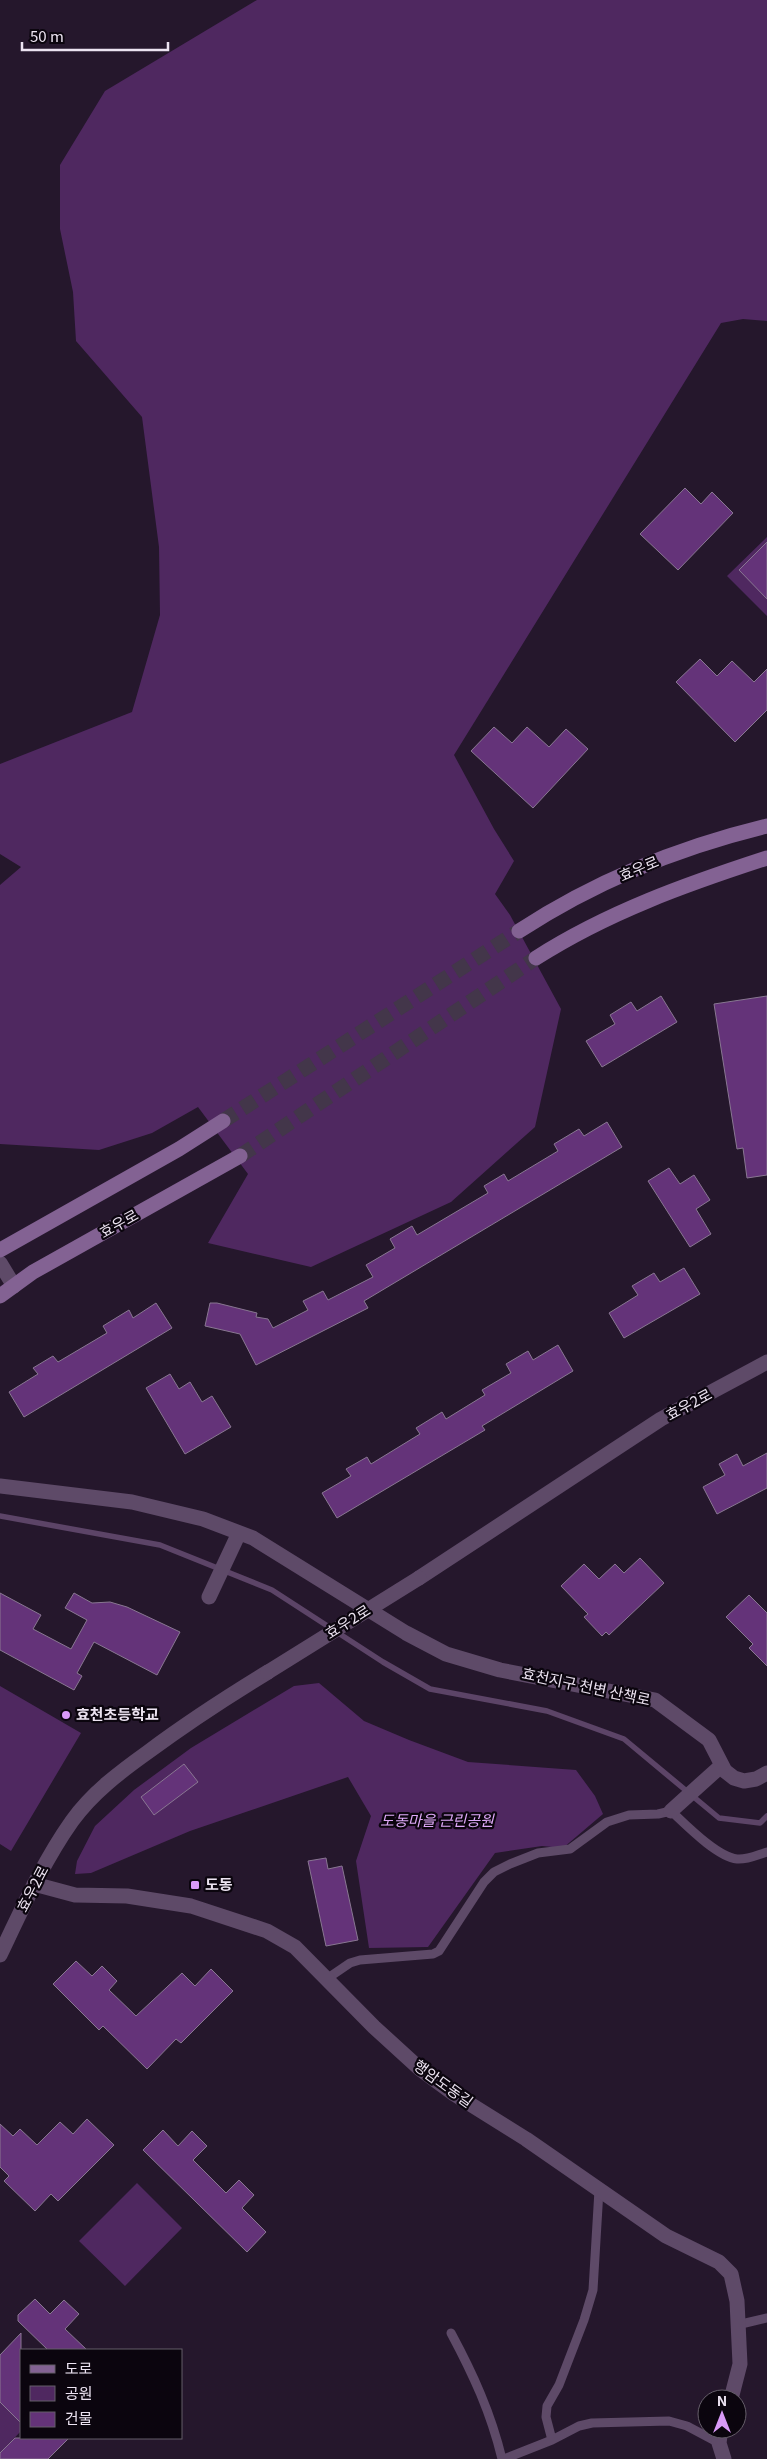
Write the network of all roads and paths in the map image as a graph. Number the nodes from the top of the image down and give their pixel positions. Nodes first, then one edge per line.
1 (767, 826) edge
2 (767, 858) edge
3 (519, 931) tunnel mouth
4 (536, 958) tunnel mouth
5 (223, 1121) tunnel mouth
6 (240, 1156) tunnel mouth
7 (0, 1250) edge
8 (0, 1263) edge
9 (14, 1286) junction
10 (0, 1296) edge
11 (767, 1362) edge
12 (0, 1486) edge
13 (236, 1539) junction
14 (211, 1593) dead end
15 (722, 1765) junction
16 (767, 1773) edge
17 (675, 1806) junction
18 (767, 1852) edge
19 (34, 1884) junction
20 (0, 1955) edge
21 (328, 1978) junction
22 (599, 2190) junction
23 (767, 2318) edge
24 (737, 2326) junction
25 (452, 2333) dead end
26 (734, 2389) edge
27 (697, 2429) edge
28 (721, 2439) edge
29 (552, 2440) junction
30 (503, 2459) edge
31 (724, 2459) edge

1 - 3 main road, 효우로
2 - 4 main road, 효우로
5 - 7 main road
6 - 9 main road, 효우로
8 - 9 street
9 - 10 main road, 효우로
11 - 19 street, 효우2로, bridge
12 - 13 street, 효천지구 천변 산책로
13 - 14 street
13 - 15 street, 효천지구 천변 산책로
15 - 16 street, 효천지구 천변 산책로
15 - 17 street
17 - 18 lane
17 - 21 lane
19 - 20 street, 효우2로
19 - 21 street, 행암도동길
21 - 22 street, 행암도동길
22 - 24 street, 행암도동길
22 - 29 lane
23 - 24 lane
24 - 26 street, 행암도동길
25 - 30 lane
27 - 29 lane
28 - 31 street
29 - 30 lane

